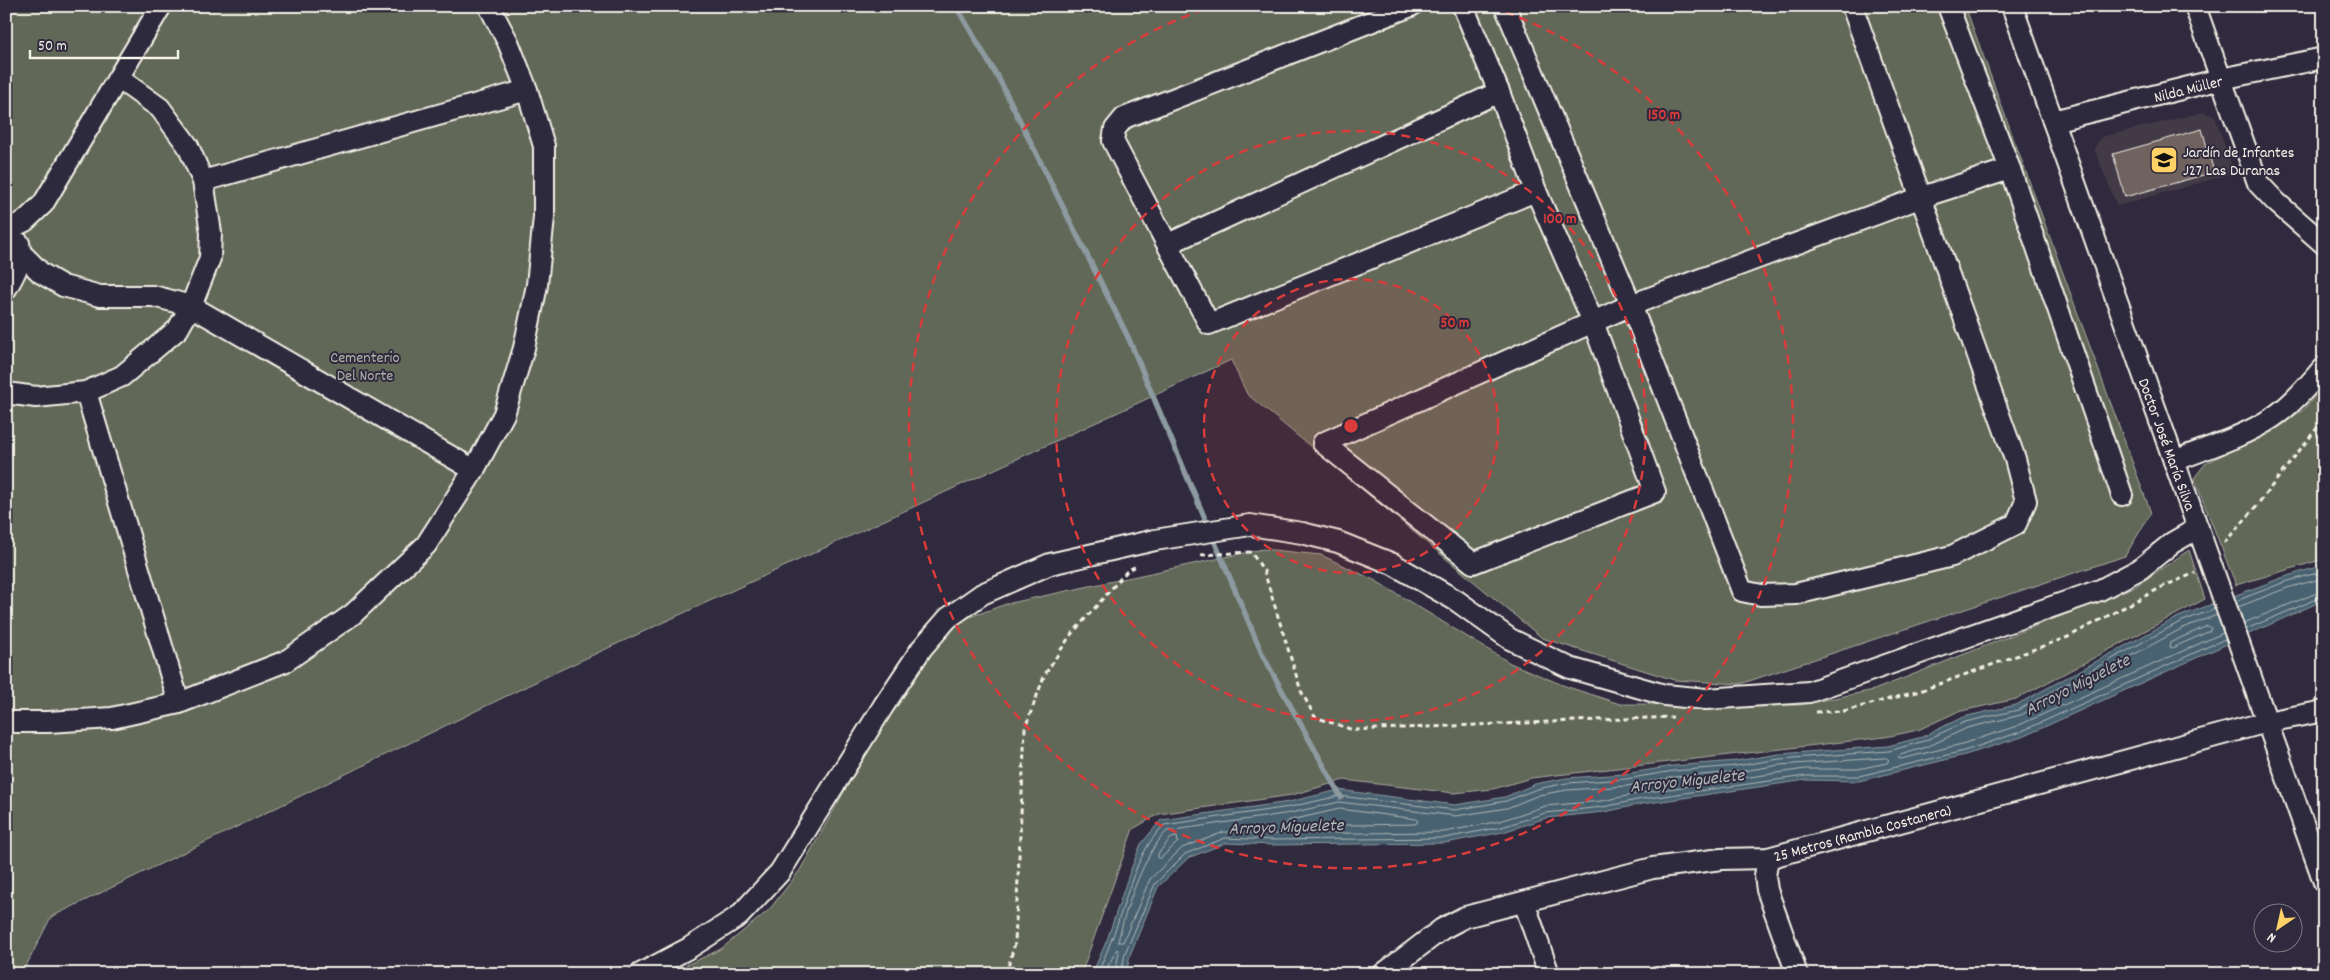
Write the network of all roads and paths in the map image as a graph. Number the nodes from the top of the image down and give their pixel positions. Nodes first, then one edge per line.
1 (161, 6) edge
2 (489, 6) edge
3 (1411, 6) edge
4 (1464, 6) edge
5 (1505, 6) edge
6 (1852, 6) edge
7 (1948, 6) edge
8 (2012, 6) edge
9 (2195, 6) edge
10 (2324, 58) edge
11 (118, 78) junction
12 (2221, 79) junction
13 (527, 90) junction
14 (1500, 92) junction
15 (2053, 121) junction
16 (2010, 169) junction
17 (204, 181) junction
18 (1536, 191) junction
19 (1922, 197) junction
20 (7, 226) edge
21 (1168, 244) junction
22 (2324, 244) edge
23 (21, 253) junction
24 (6, 289) edge
25 (1631, 305) junction
26 (191, 306) junction
27 (1593, 322) junction
28 (2324, 367) edge
29 (86, 392) junction
30 (6, 393) edge
31 (2324, 419) edge
32 (2174, 461) junction
33 (474, 470) junction
34 (2122, 495) dead end
35 (2198, 528) junction
36 (1192, 555) dead end
37 (2209, 559) junction
38 (1143, 563) dead end
39 (179, 703) junction
40 (2324, 711) edge
41 (1815, 712) dead end
42 (1680, 717) dead end
43 (6, 722) edge
44 (2266, 722) junction
45 (1768, 858) junction
46 (2324, 882) edge
47 (1524, 902) junction
48 (640, 974) edge
49 (1006, 974) edge
50 (1382, 974) edge
51 (1550, 974) edge
52 (1797, 974) edge

1 - 11 street
2 - 13 street
3 - 21 street
4 - 14 street
5 - 25 street
6 - 19 street
7 - 16 street
8 - 15 street, Doctor José María Silva
9 - 12 street
10 - 12 street, Nilda Müller
11 - 17 street
11 - 20 street
12 - 15 street, Nilda Müller
12 - 22 street
13 - 17 street
13 - 33 street
14 - 18 street
14 - 21 street
15 - 32 street, Doctor José María Silva
16 - 19 street
16 - 34 street
17 - 26 street
18 - 21 street
18 - 27 street
19 - 25 street
19 - 25 street
20 - 23 street
23 - 24 street
23 - 26 street
25 - 27 street
26 - 29 street
26 - 33 street
27 - 27 street
28 - 32 street
29 - 30 street
29 - 39 street
31 - 37 path
32 - 35 street, Doctor José María Silva
33 - 39 street
35 - 37 street, Doctor José María Silva
35 - 48 street
36 - 42 path
37 - 41 path
37 - 44 street, Doctor José María Silva
38 - 49 path
39 - 43 street
40 - 44 street, 25 Metros (Rambla Costanera)
44 - 45 street, 25 Metros (Rambla Costanera)
44 - 46 street, Doctor José María Silva
45 - 47 street, 25 Metros (Rambla Costanera)
45 - 52 street
47 - 50 street, 25 Metros (Rambla Costanera)
47 - 51 street

